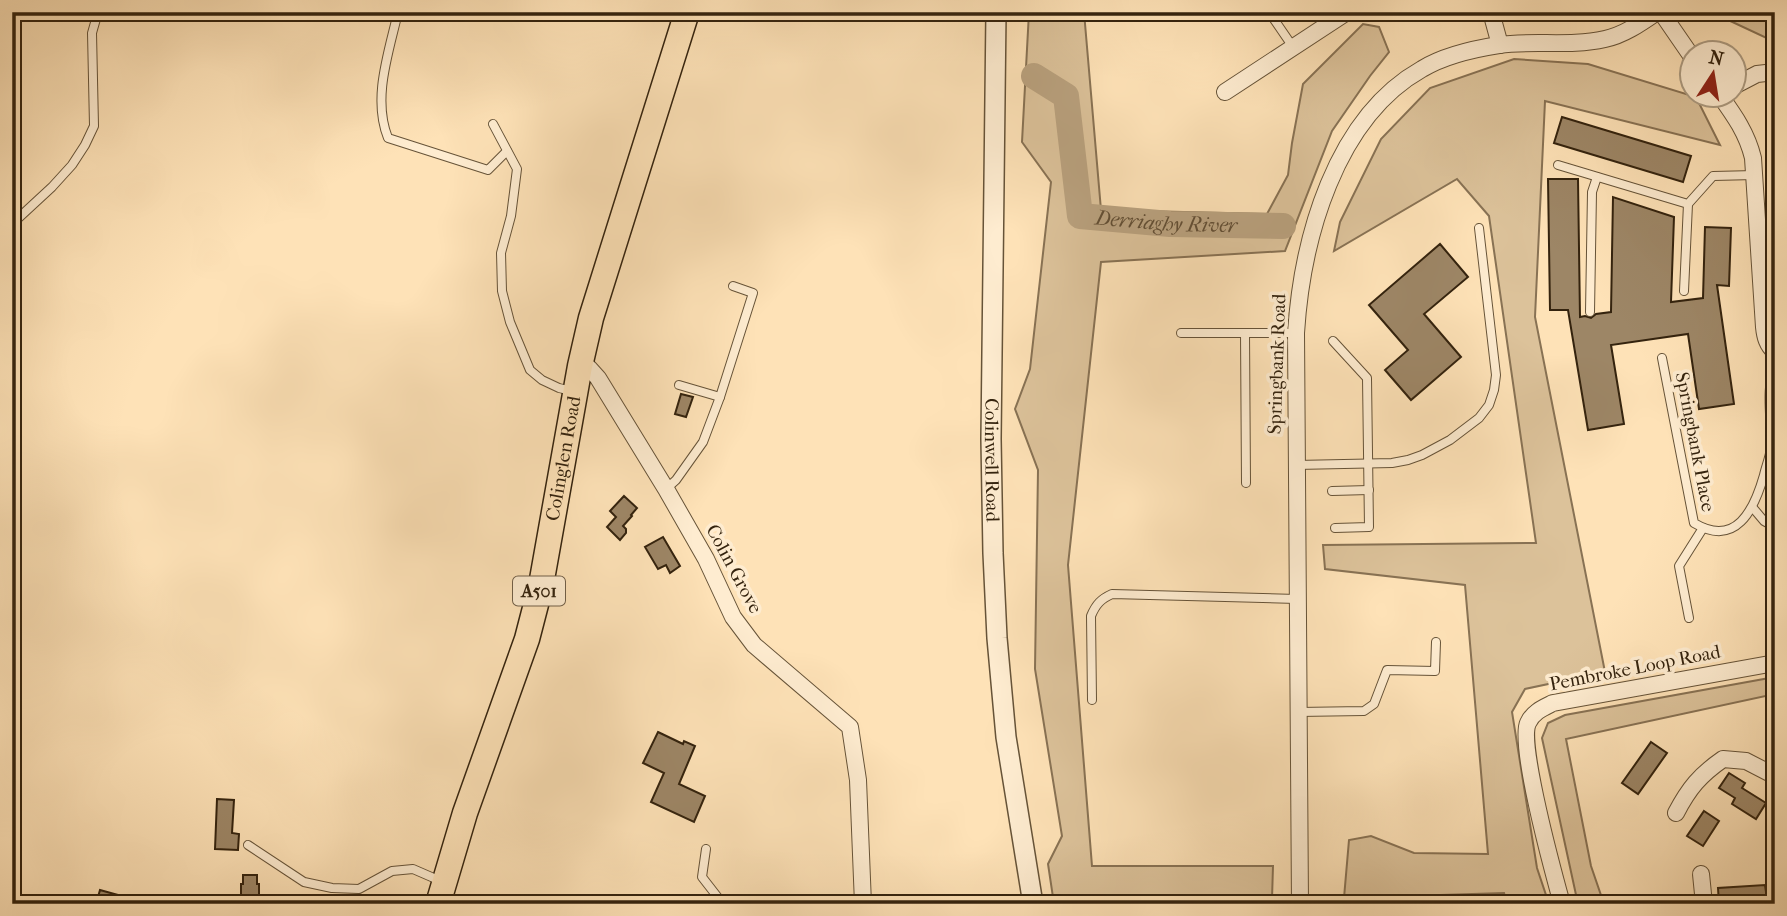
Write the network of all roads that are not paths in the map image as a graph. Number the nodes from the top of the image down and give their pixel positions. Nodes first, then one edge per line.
1 (97, 12) edge
2 (398, 12) edge
3 (687, 12) edge
4 (996, 12) edge
5 (1269, 12) edge
6 (1347, 12) edge
7 (1491, 12) edge
8 (1659, 12) edge
9 (1678, 38) edge
10 (1500, 45) junction
11 (1293, 47) junction
12 (1775, 72) edge
13 (1748, 79) edge
14 (1225, 92) dead end
15 (1729, 108) edge
16 (493, 124) dead end
17 (507, 151) junction
18 (1558, 165) dead end
19 (1755, 175) junction
20 (1597, 177) junction
21 (1688, 204) junction
22 (12, 224) edge
23 (1479, 228) dead end
24 (733, 286) dead end
25 (1684, 291) dead end
26 (1590, 312) dead end
27 (1181, 333) dead end
28 (1245, 333) junction
29 (1296, 333) junction
30 (1333, 341) dead end
31 (1775, 352) edge
32 (1662, 358) dead end
33 (1775, 361) edge
34 (580, 366) junction
35 (679, 385) dead end
36 (575, 392) junction
37 (720, 397) junction
38 (1773, 450) edge
39 (1369, 464) junction
40 (1296, 466) junction
41 (1246, 483) dead end
42 (666, 489) junction
43 (1369, 490) junction
44 (1332, 491) dead end
45 (1753, 508) junction
46 (1335, 527) dead end
47 (1775, 527) edge
48 (1703, 528) junction
49 (1297, 599) junction
50 (1689, 618) dead end
51 (1436, 642) dead end
52 (1775, 663) edge
53 (1092, 700) dead end
54 (1298, 712) junction
55 (1775, 776) edge
56 (1676, 813) dead end
57 (248, 845) dead end
58 (706, 849) dead end
59 (1701, 874) dead end
60 (441, 893) edge
61 (723, 904) edge
62 (863, 904) edge
63 (1033, 904) edge
64 (1300, 904) edge
65 (1562, 904) edge
66 (1704, 904) edge

1 - 22 lane
2 - 17 lane
3 - 34 main road, Colinglen Road / A501
4 - 63 street, Colinwell Road
5 - 11 lane
6 - 11 street
7 - 10 street
8 - 9 street, Springbank Road
8 - 10 street, Springbank Road
10 - 29 street, Springbank Road
11 - 14 street
12 - 13 street
15 - 19 street
16 - 17 lane
17 - 36 lane
18 - 20 lane
19 - 21 lane
19 - 31 street
20 - 21 lane
20 - 26 lane
21 - 25 lane
23 - 39 lane
24 - 37 lane
27 - 28 lane
28 - 29 lane
28 - 41 lane
29 - 40 street, Springbank Road
30 - 39 lane
32 - 48 lane, Springbank Place
33 - 38 lane
34 - 36 main road, Colinglen Road / A501
34 - 42 street, Colin Grove
35 - 37 lane
36 - 60 main road, Colinglen Road / A501
37 - 42 lane
38 - 45 lane
39 - 40 lane
39 - 43 lane
40 - 49 street, Springbank Road
42 - 62 street, Colin Grove
43 - 44 lane
43 - 46 lane
45 - 47 lane
45 - 48 lane, Springbank Place
48 - 50 lane
49 - 53 lane
49 - 54 street, Springbank Road
51 - 54 lane
52 - 65 street, Pembroke Loop Road
54 - 64 street, Springbank Road
55 - 56 street
57 - 60 lane
58 - 61 lane
59 - 66 street

